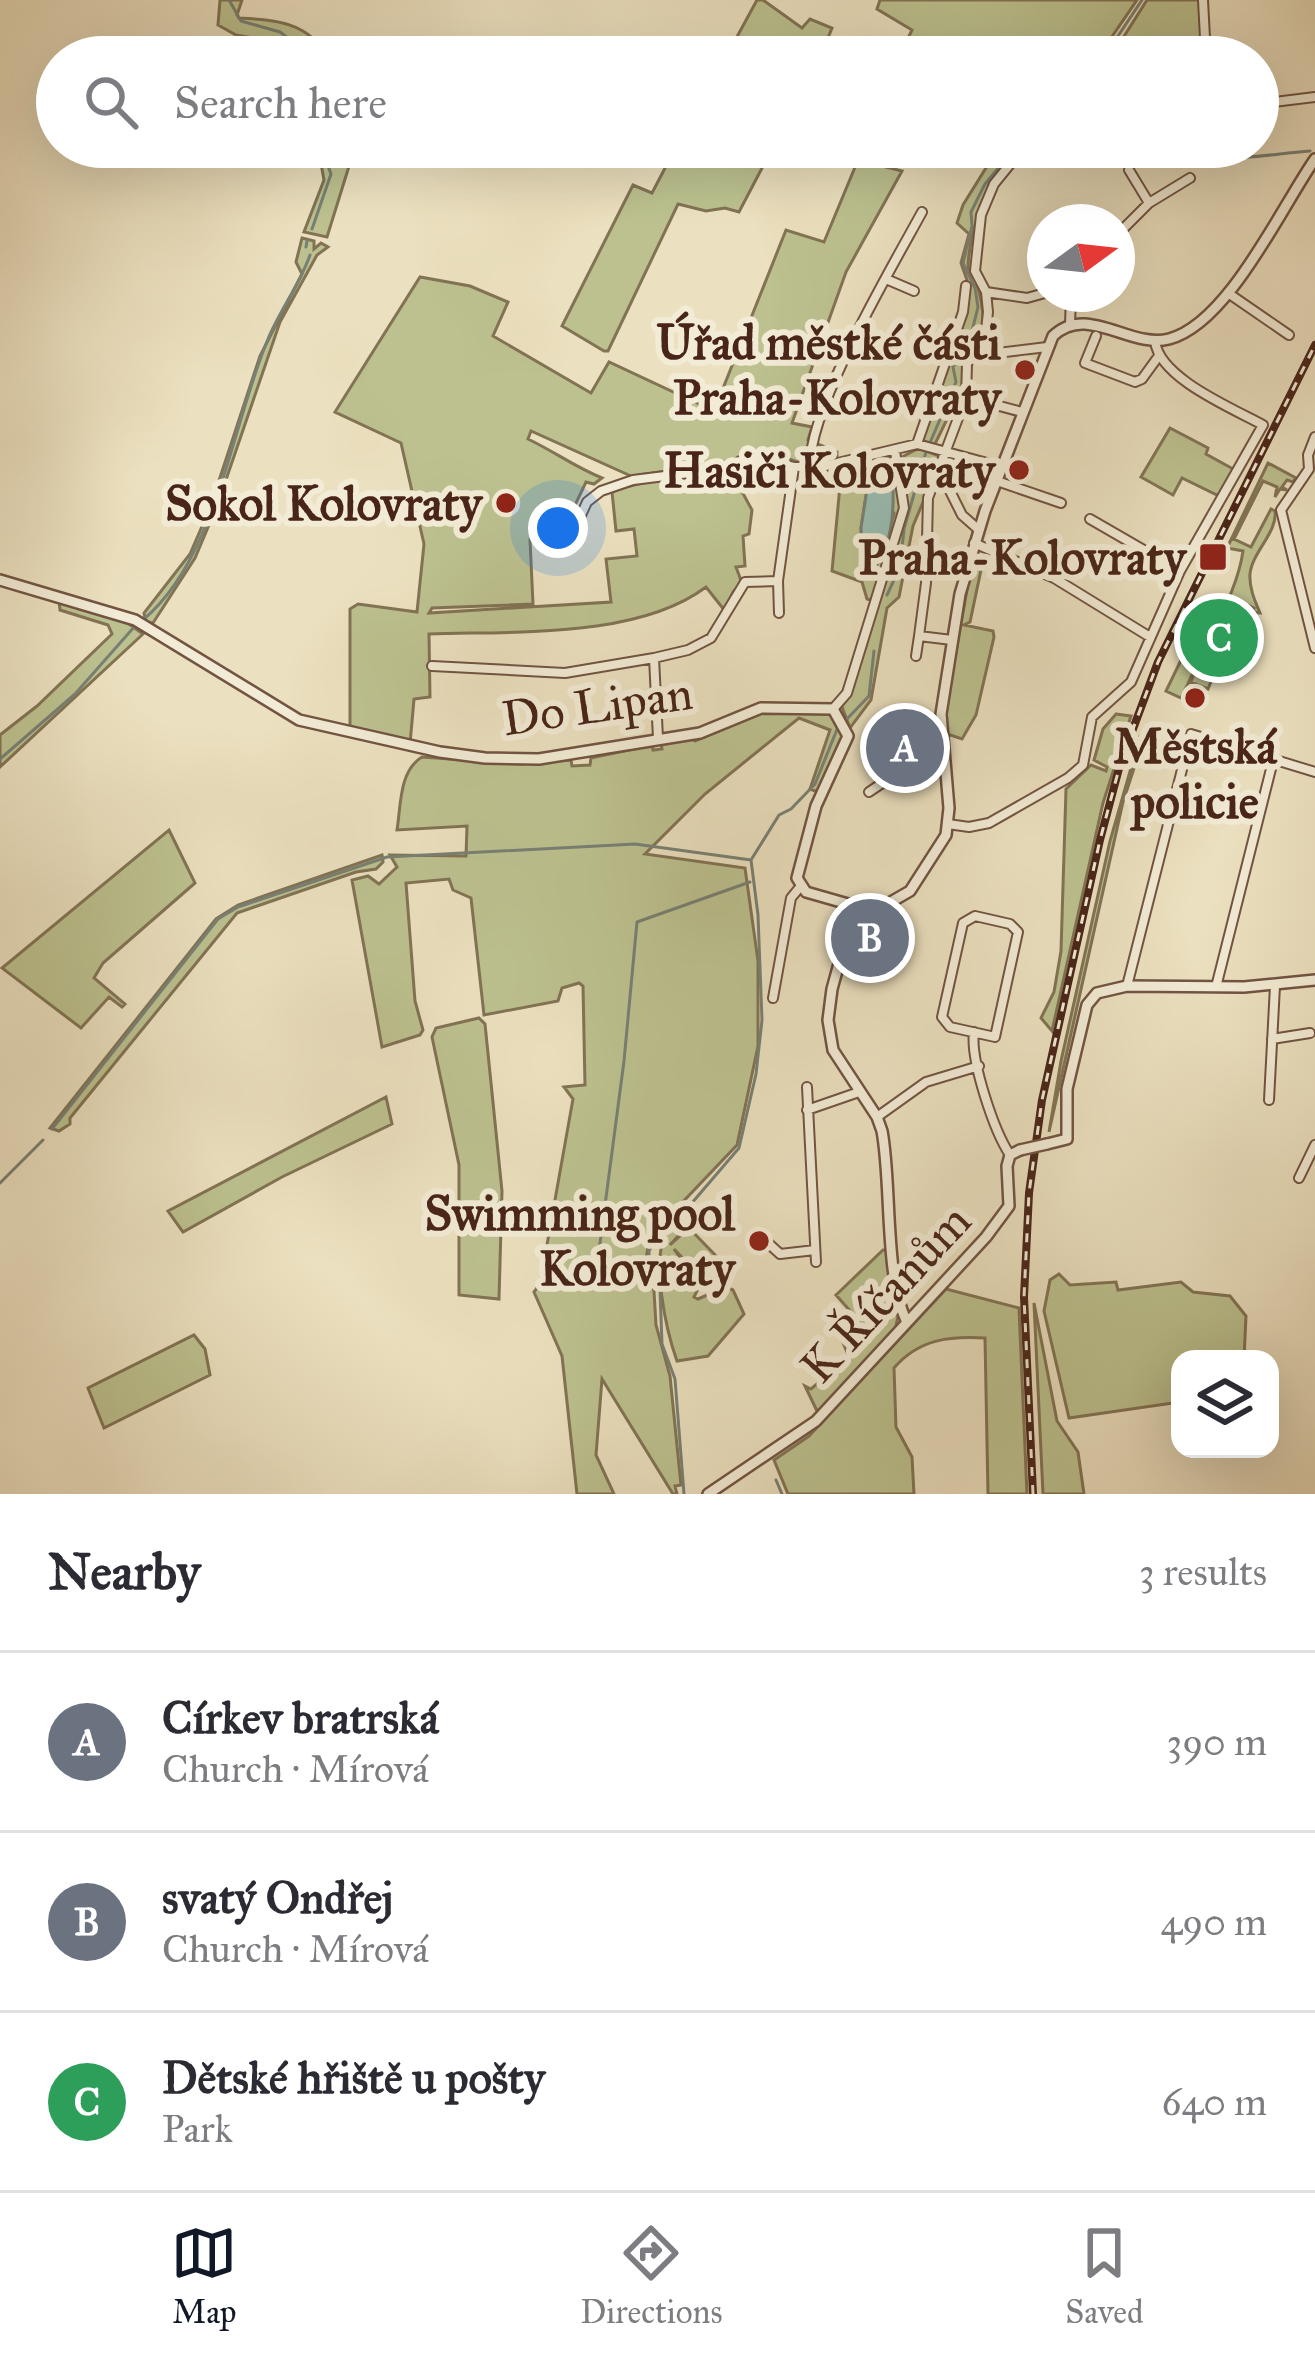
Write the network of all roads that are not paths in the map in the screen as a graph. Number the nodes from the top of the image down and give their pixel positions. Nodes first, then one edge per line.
1 (1203, 0) edge
2 (1205, 36) edge
3 (1315, 97) edge
4 (1279, 101) edge
5 (1314, 159) edge
6 (1007, 168) edge
7 (1129, 170) dead end
8 (1190, 178) dead end
9 (1149, 203) junction
10 (922, 212) dead end
11 (1135, 217) edge
12 (886, 279) junction
13 (966, 286) dead end
14 (914, 291) dead end
15 (986, 292) junction
16 (1228, 293) junction
17 (1027, 298) edge
18 (1070, 312) edge
19 (1070, 325) junction
20 (1289, 335) dead end
21 (1096, 336) dead end
22 (1155, 340) junction
23 (1047, 347) junction
24 (971, 356) junction
25 (1158, 357) junction
26 (966, 397) junction
27 (1022, 412) junction
28 (1315, 437) edge
29 (920, 444) junction
30 (941, 449) junction
31 (895, 451) junction
32 (794, 467) junction
33 (810, 467) junction
34 (1002, 467) junction
35 (1312, 469) edge
36 (934, 476) junction
37 (997, 481) junction
38 (1061, 503) dead end
39 (1090, 519) dead end
40 (576, 526) dead end
41 (979, 530) junction
42 (974, 543) junction
43 (1180, 572) junction
44 (0, 580) edge
45 (778, 581) junction
46 (779, 613) dead end
47 (919, 636) junction
48 (1150, 637) junction
49 (952, 640) junction
50 (1315, 648) edge
51 (916, 656) dead end
52 (655, 658) junction
53 (431, 667) dead end
54 (833, 709) junction
55 (941, 734) junction
56 (658, 738) junction
57 (1274, 758) junction
58 (911, 764) junction
59 (944, 771) junction
60 (1315, 772) edge
61 (905, 784) dead end
62 (869, 792) dead end
63 (948, 824) junction
64 (800, 887) junction
65 (862, 918) junction
66 (1315, 980) edge
67 (1127, 986) junction
68 (1216, 986) junction
69 (1275, 986) junction
70 (773, 998) dead end
71 (974, 1032) junction
72 (1310, 1033) dead end
73 (1272, 1039) junction
74 (979, 1066) junction
75 (807, 1087) dead end
76 (859, 1092) junction
77 (1269, 1100) dead end
78 (807, 1110) junction
79 (877, 1117) junction
80 (1315, 1145) edge
81 (1015, 1152) junction
82 (1300, 1178) dead end
83 (767, 1242) dead end
84 (815, 1250) junction
85 (816, 1262) dead end
86 (907, 1322) junction
87 (708, 1494) edge

1 - 2 street
3 - 4 street
5 - 16 street
6 - 15 street
7 - 9 street
8 - 9 street
9 - 11 street
10 - 12 street
12 - 14 street
12 - 33 street
13 - 29 street
15 - 17 street
15 - 24 street
16 - 20 street
16 - 22 street
18 - 19 street
19 - 22 street
19 - 23 street
21 - 25 street
22 - 25 street
23 - 24 street
23 - 27 street
24 - 26 street
25 - 43 street
26 - 27 street
26 - 30 street
27 - 34 street
28 - 35 street
29 - 30 street
29 - 31 street
30 - 34 street
30 - 36 street
31 - 33 street
31 - 54 street
32 - 33 street
32 - 40 street
32 - 45 street
34 - 37 street
35 - 50 street
36 - 41 street
36 - 47 street
37 - 38 street
37 - 41 street
39 - 43 street
41 - 42 street
42 - 48 street
42 - 49 street
43 - 48 street
44 - 56 street, Do Lipan
45 - 46 street
45 - 52 street
47 - 49 street
47 - 51 street
48 - 63 street
49 - 55 street
52 - 53 street
52 - 56 street
54 - 56 street, Do Lipan
54 - 64 street
55 - 58 street
55 - 59 street
57 - 60 street
57 - 67 street
57 - 68 street
58 - 59 street
58 - 61 street
58 - 62 street
59 - 63 street
63 - 65 street
64 - 65 street
64 - 70 street
65 - 76 street
66 - 69 street
67 - 68 street
67 - 81 street, bridge
68 - 69 street
69 - 73 street
71 - 71 street
71 - 74 street
72 - 73 street
73 - 77 street
74 - 79 street
74 - 81 street
75 - 78 street
76 - 78 street
76 - 79 street
78 - 84 street
79 - 86 street
80 - 82 street
81 - 86 street, K Říčanům
83 - 84 street
84 - 85 street
86 - 87 street, K Říčanům

